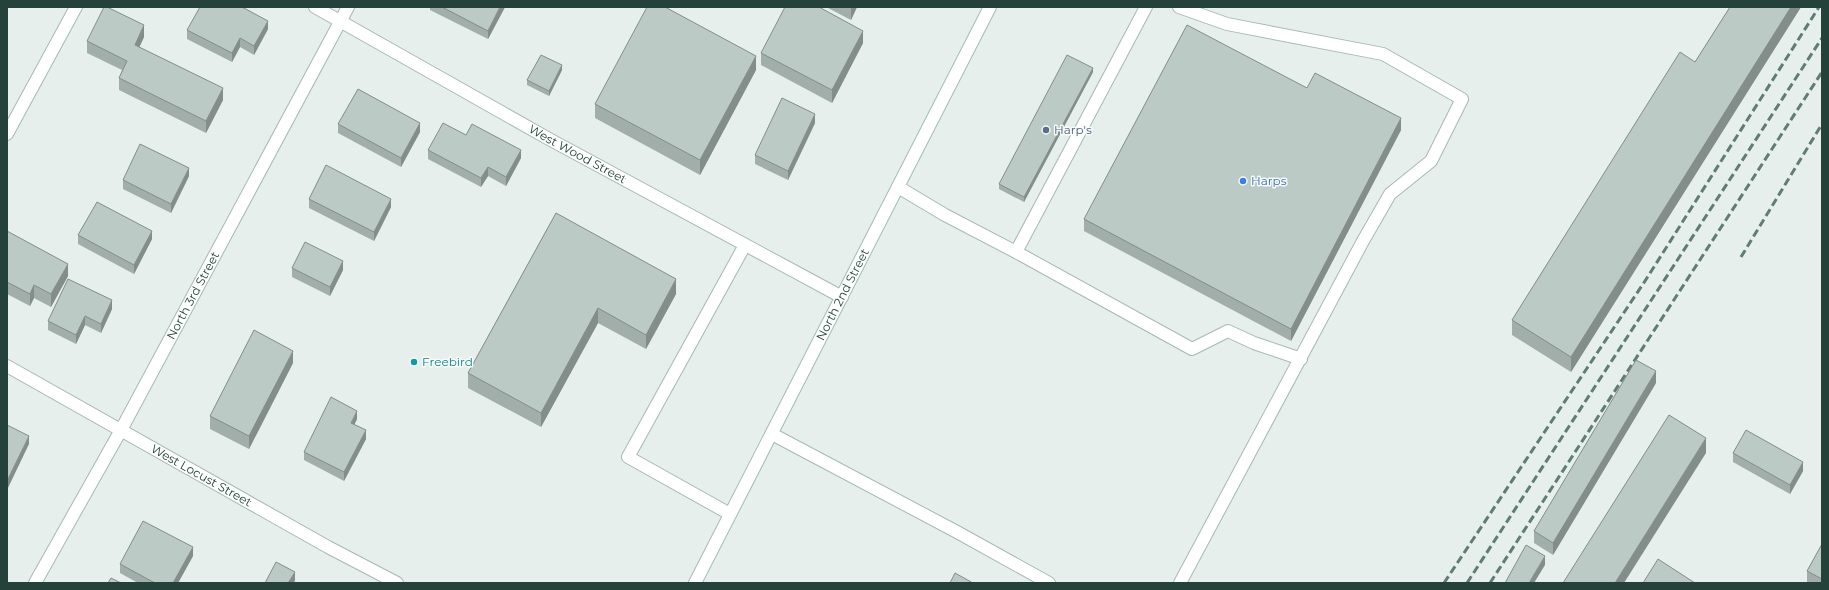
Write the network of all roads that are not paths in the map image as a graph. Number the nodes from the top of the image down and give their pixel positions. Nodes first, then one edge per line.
1 (76, 7) edge
2 (315, 7) edge
3 (348, 7) edge
4 (990, 7) edge
5 (1146, 7) edge
6 (1179, 7) edge
7 (340, 21) junction
8 (7, 134) edge
9 (898, 187) junction
10 (745, 245) junction
11 (1016, 252) junction
12 (842, 297) junction
13 (1301, 359) junction
14 (7, 366) edge
15 (121, 430) junction
16 (772, 434) junction
17 (730, 514) junction
18 (35, 583) edge
19 (397, 583) edge
20 (695, 583) edge
21 (1049, 583) edge
22 (1180, 583) edge

1 - 8 street
2 - 7 street, West Wood Street
3 - 7 street, North 3rd Street
4 - 9 street, North 2nd Street
5 - 11 street
6 - 13 street
7 - 10 street, West Wood Street
7 - 15 street, North 3rd Street
9 - 11 street
9 - 12 street, North 2nd Street
10 - 12 street, West Wood Street
10 - 17 street
11 - 13 street
12 - 16 street, North 2nd Street
13 - 22 street
14 - 15 street, West Locust Street
15 - 18 street, North 3rd Street
15 - 19 street, West Locust Street
16 - 17 street, North 2nd Street
16 - 21 street
17 - 20 street, North 2nd Street

